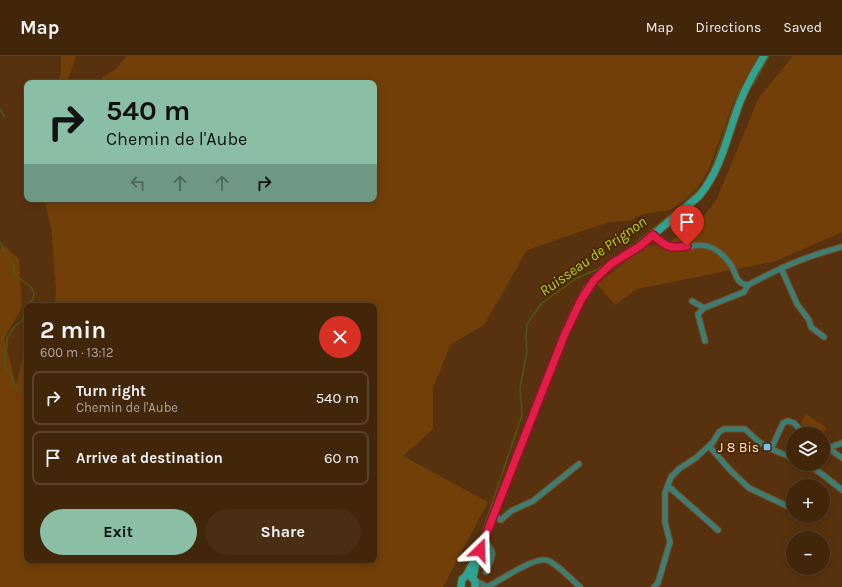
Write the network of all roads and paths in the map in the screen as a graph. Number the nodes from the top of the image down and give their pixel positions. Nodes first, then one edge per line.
1 (764, 56) edge
2 (653, 235) junction
3 (842, 247) edge
4 (781, 268) junction
5 (748, 285) junction
6 (692, 302) dead end
7 (704, 308) junction
8 (824, 337) dead end
9 (705, 341) dead end
10 (798, 427) edge
11 (842, 443) edge
12 (709, 446) junction
13 (830, 446) edge
14 (771, 449) junction
15 (830, 450) edge
16 (786, 455) edge
17 (842, 458) edge
18 (579, 464) dead end
19 (817, 471) edge
20 (668, 486) junction
21 (842, 490) edge
22 (786, 506) edge
23 (494, 517) junction
24 (718, 530) dead end
25 (484, 542) junction
26 (486, 572) dead end
27 (472, 580) edge
28 (461, 587) edge
29 (488, 587) edge
30 (580, 587) edge
31 (654, 587) edge

1 - 2 main road
2 - 5 street
2 - 23 main road
3 - 4 street
4 - 5 street
4 - 8 street
5 - 7 street
6 - 7 street
7 - 9 street
10 - 14 street
11 - 13 street
12 - 14 street
12 - 20 street
12 - 22 street
14 - 16 street
15 - 17 street
18 - 23 street
19 - 21 street
20 - 24 street
20 - 31 street
23 - 25 main road
25 - 26 street
25 - 27 main road
27 - 28 main road
27 - 29 street
29 - 30 street

